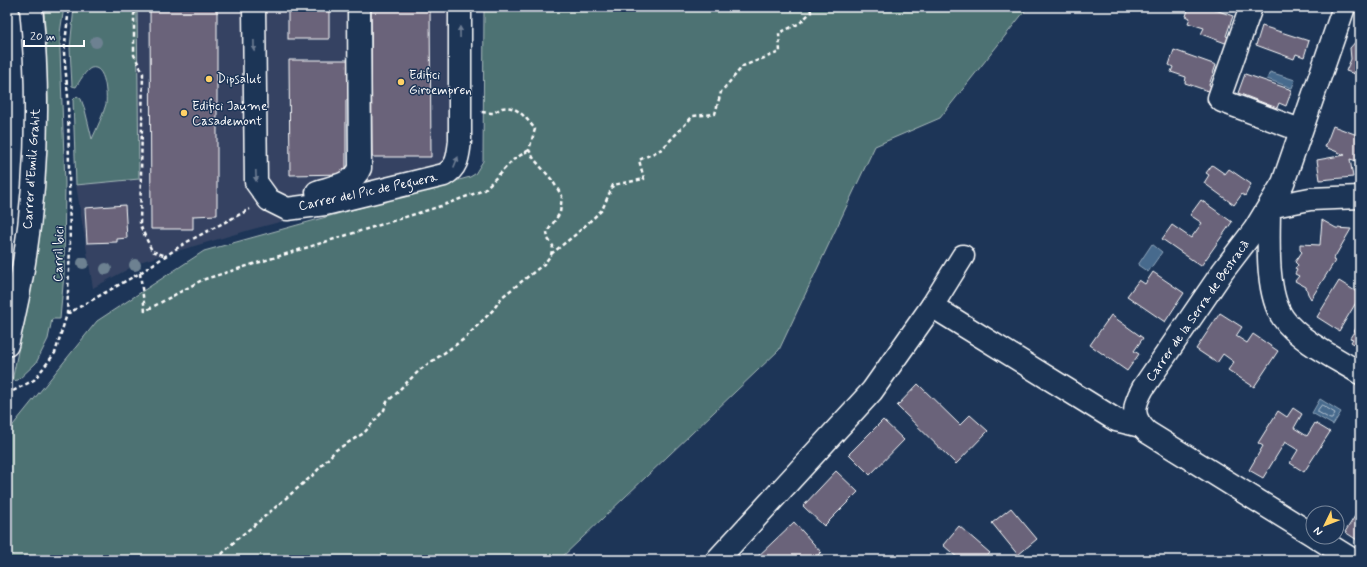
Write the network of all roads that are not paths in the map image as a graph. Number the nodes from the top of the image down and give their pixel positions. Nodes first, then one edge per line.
1 (31, 7) edge
2 (254, 7) edge
3 (359, 7) edge
4 (460, 7) edge
5 (1251, 7) edge
6 (1344, 7) edge
7 (1300, 130) junction
8 (1360, 197) edge
9 (273, 202) junction
10 (1269, 206) junction
11 (963, 256) dead end
12 (932, 306) junction
13 (9, 337) edge
14 (1360, 373) edge
15 (1141, 426) junction
16 (1305, 530) edge
17 (1329, 545) edge
18 (717, 560) edge
19 (1353, 560) edge

1 - 13 street, Carrer d'Emili Grahit
2 -> 9 street
3 - 9 street
9 -> 4 street, Carrer del Pic de Peguera
5 - 7 street
6 - 7 street, Carrer de la Serra de Bestracà
7 - 10 street, Carrer de la Serra de Bestracà
8 - 10 street
10 - 14 street
10 - 15 street, Carrer de la Serra de Bestracà
11 - 12 street
12 - 15 street
12 - 18 street
15 - 16 street
17 - 19 street

